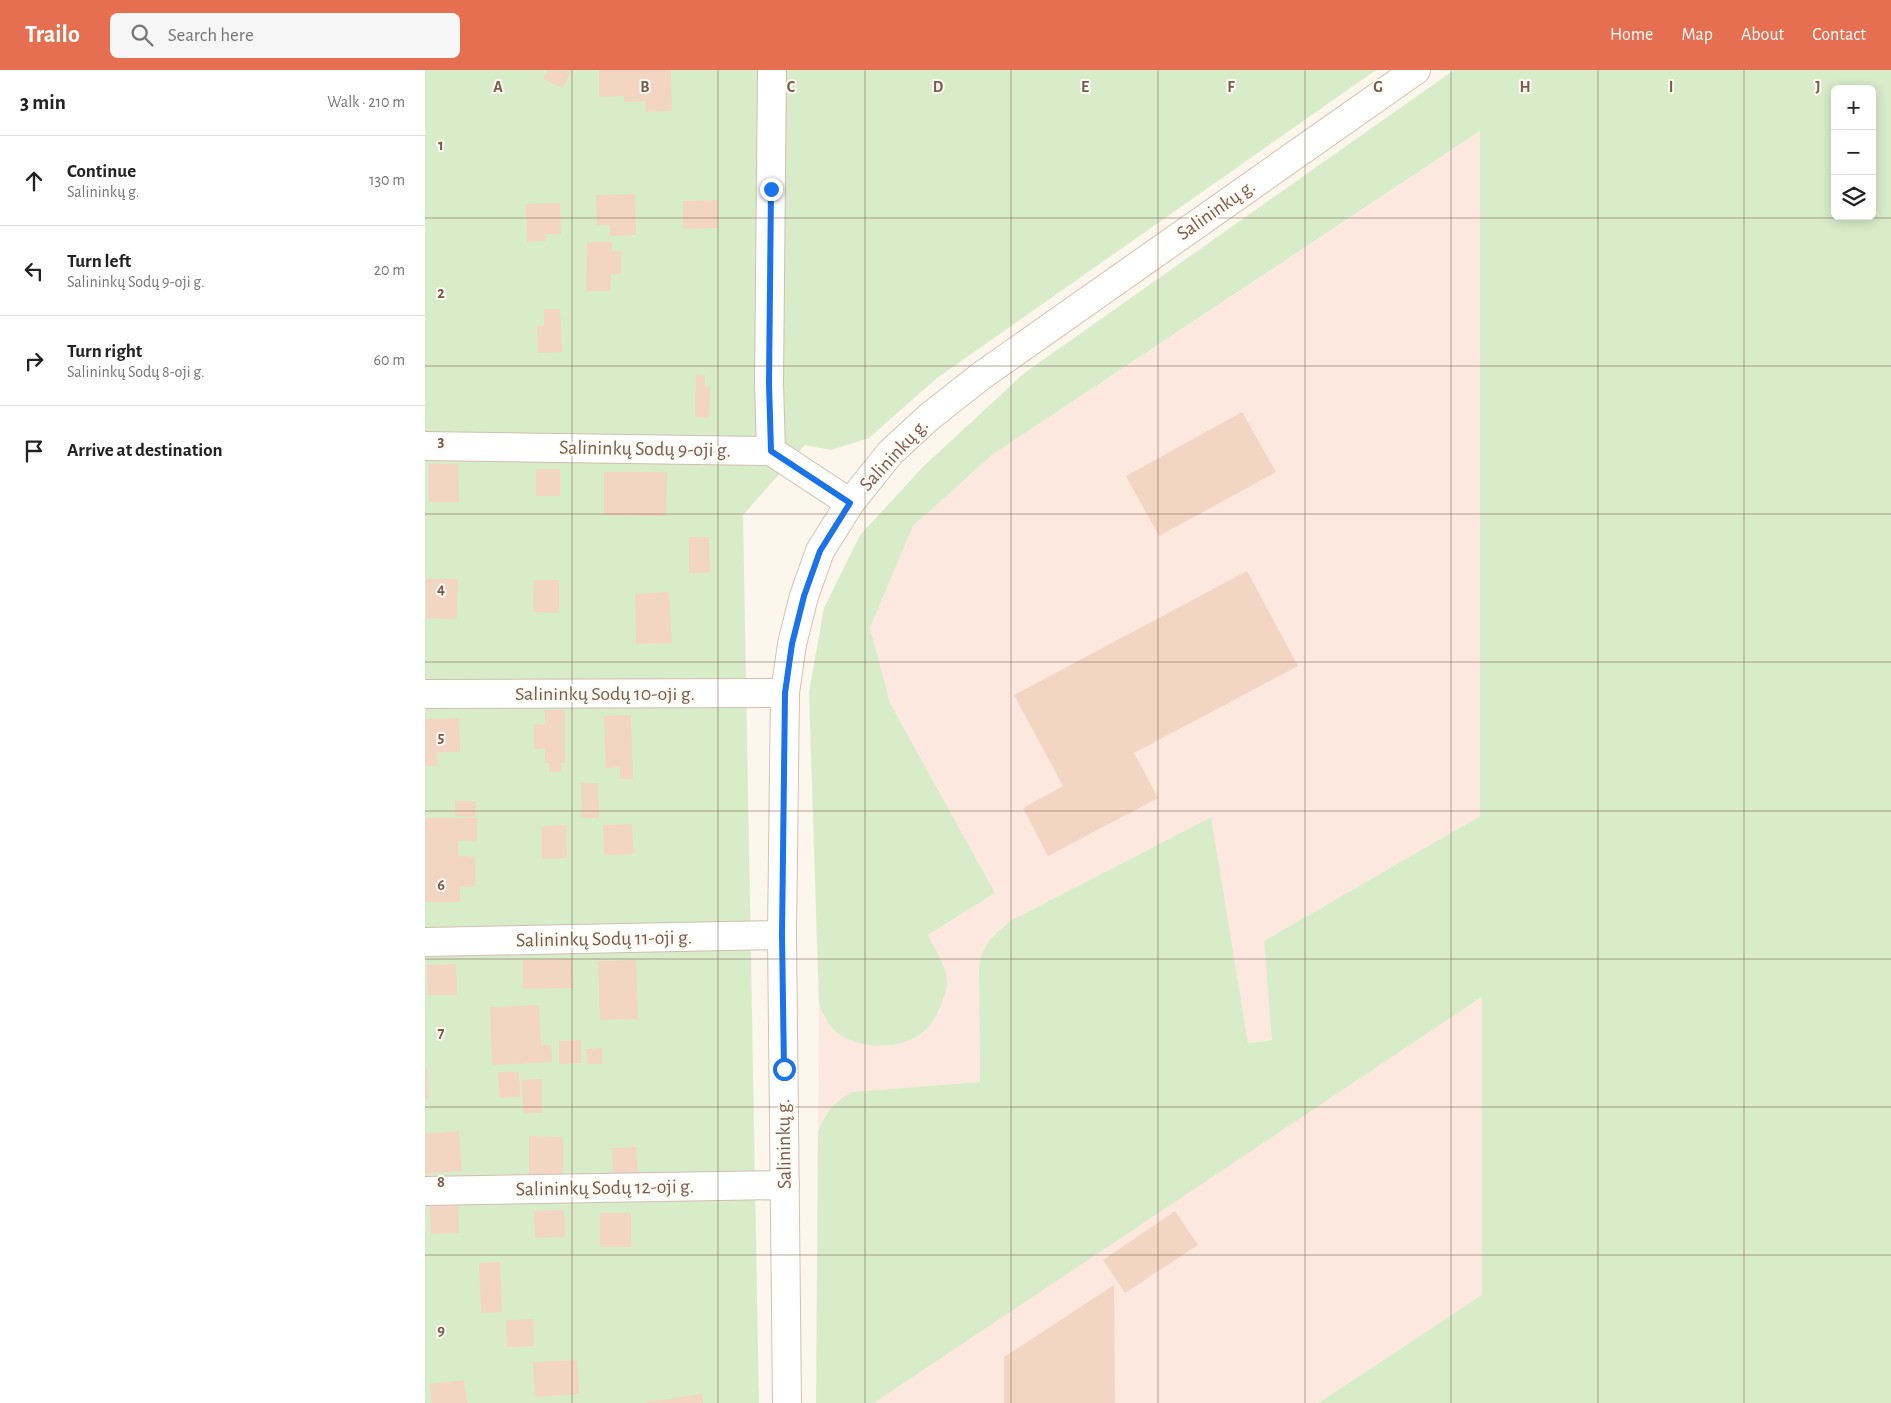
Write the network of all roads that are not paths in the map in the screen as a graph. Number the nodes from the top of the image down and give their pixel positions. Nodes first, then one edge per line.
1 (772, 70) edge
2 (1416, 70) edge
3 (425, 446) edge
4 (771, 451) junction
5 (850, 503) junction
6 (785, 693) junction
7 (425, 694) edge
8 (782, 935) junction
9 (425, 942) edge
10 (785, 1185) junction
11 (425, 1191) edge
12 (787, 1403) edge

1 - 4 street
2 - 5 street, Salininkų g.
3 - 4 street, Salininkų Sodų 9-oji g.
4 - 5 street
5 - 6 street, Salininkų g.
6 - 7 street, Salininkų Sodų 10-oji g.
6 - 8 street, Salininkų g.
8 - 9 street, Salininkų Sodų 11-oji g.
8 - 10 street, Salininkų g.
10 - 11 street, Salininkų Sodų 12-oji g.
10 - 12 street, Salininkų g.

